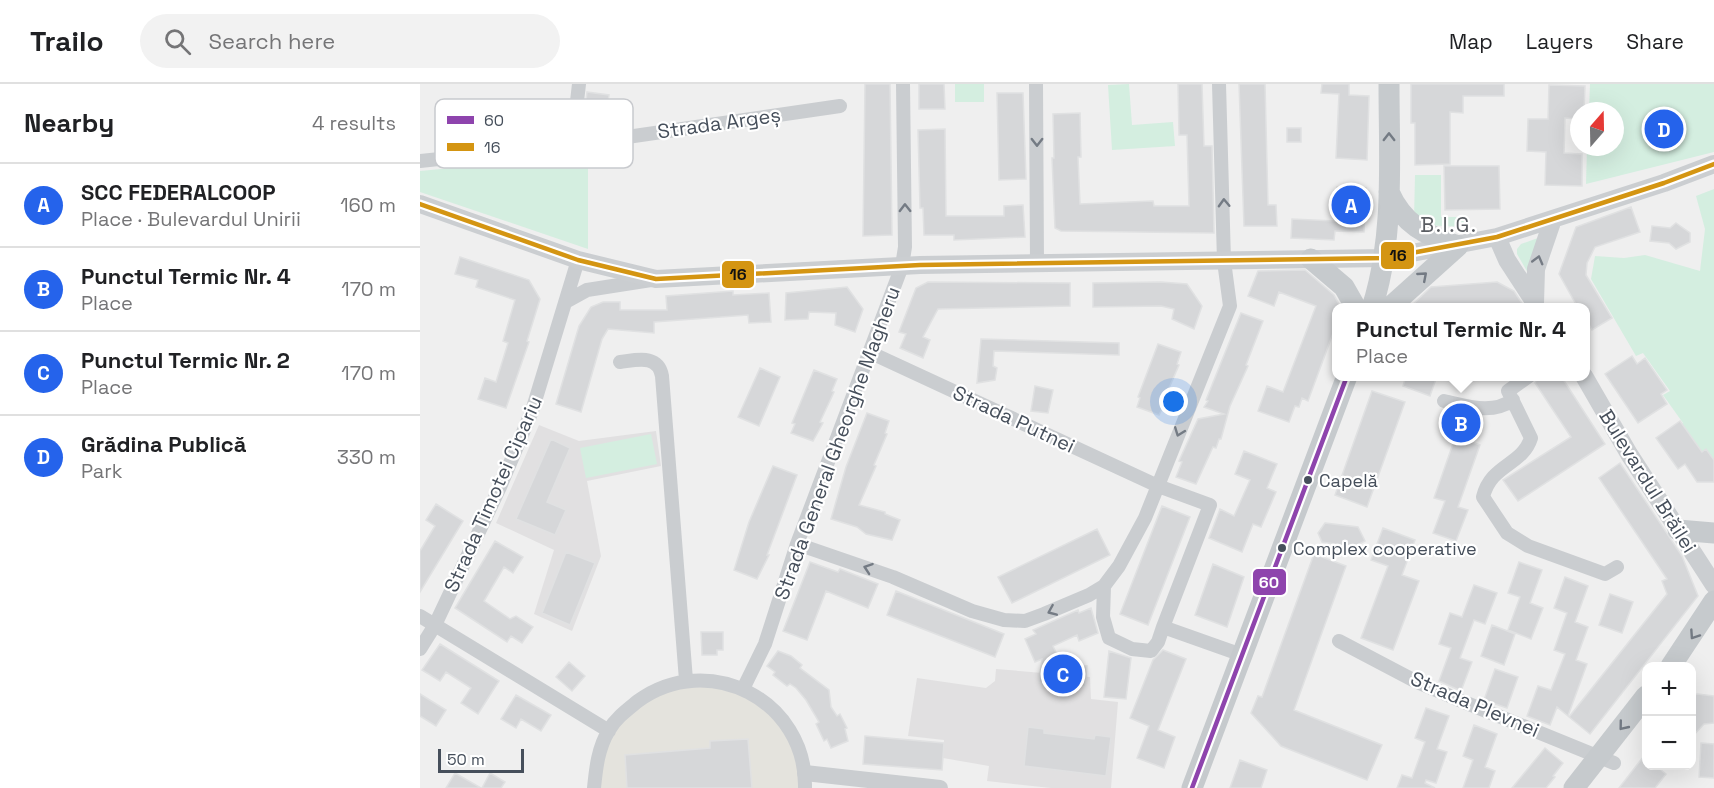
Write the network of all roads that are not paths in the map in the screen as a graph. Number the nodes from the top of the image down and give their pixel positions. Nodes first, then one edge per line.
1 (579, 84) edge
2 (903, 84) edge
3 (1036, 84) edge
4 (1219, 84) edge
5 (1389, 84) edge
6 (577, 99) edge
7 (840, 106) dead end
8 (633, 136) edge
9 (435, 159) edge
10 (420, 161) edge
11 (1714, 164) edge
12 (1389, 191) junction
13 (420, 204) edge
14 (1553, 219) junction
15 (1497, 237) junction
16 (1458, 246) junction
17 (1385, 258) junction
18 (1311, 259) junction
19 (578, 260) junction
20 (1224, 261) junction
21 (1037, 262) junction
22 (902, 266) junction
23 (656, 279) junction
24 (567, 301) junction
25 (1353, 303) edge
26 (1373, 303) edge
27 (1395, 303) edge
28 (1535, 303) edge
29 (1536, 303) edge
30 (869, 352) junction
31 (620, 362) dead end
32 (1345, 381) edge
33 (1522, 381) edge
34 (1587, 381) edge
35 (1513, 400) junction
36 (1444, 401) dead end
37 (1158, 486) junction
38 (1678, 530) junction
39 (1714, 533) edge
40 (797, 544) junction
41 (1617, 567) dead end
42 (1714, 585) edge
43 (1104, 586) junction
44 (1714, 601) edge
45 (420, 616) edge
46 (435, 625) junction
47 (1163, 627) junction
48 (1339, 641) dead end
49 (420, 649) edge
50 (1242, 655) junction
51 (1674, 662) edge
52 (686, 680) junction
53 (743, 689) junction
54 (1642, 704) edge
55 (609, 731) junction
56 (1607, 759) junction
57 (805, 780) edge
58 (594, 788) edge
59 (940, 788) edge
60 (1192, 788) edge
61 (1574, 788) edge

1 - 6 street
22 -> 2 street, Strada General Gheorghe Magheru
3 -> 21 street
20 -> 4 street
12 -> 5 main road
7 - 8 street, Strada Argeș
9 - 10 street, Strada Argeș
11 - 14 main road
12 - 16 main road
12 - 17 main road
13 - 19 main road
14 - 15 main road
29 -> 14 main road
15 - 16 main road
15 - 28 main road
16 - 17 main road
27 -> 16 main road
17 - 18 main road
17 - 26 main road
18 - 20 main road
18 - 25 main road
19 - 23 main road
19 - 24 street, Strada Timotei Cipariu
20 - 21 main road
20 -> 37 street
21 - 22 main road
22 - 23 main road
22 - 30 street, Strada General Gheorghe Magheru
23 - 24 street
24 - 46 street, Strada Timotei Cipariu
30 - 37 street, Strada Putnei
30 - 40 street, Strada General Gheorghe Magheru
31 - 52 street
32 - 50 main road
33 - 35 street
34 - 38 main road, Bulevardul Brăilei
35 - 36 street
35 - 41 street
37 - 43 street
37 - 47 street, Strada Putnei
38 - 39 main road
38 - 42 main road, Bulevardul Brăilei
43 -> 40 street
40 - 53 street, Strada General Gheorghe Magheru
43 - 47 street
44 -> 51 main road
45 - 46 street
46 - 49 street, Strada Timotei Cipariu
46 - 55 street
47 - 50 street
48 - 56 street, Strada Plevnei
50 - 60 main road
52 - 53 street
52 - 55 street
53 - 57 street
54 -> 56 main road
55 - 58 street
56 - 61 main road
57 - 59 street

